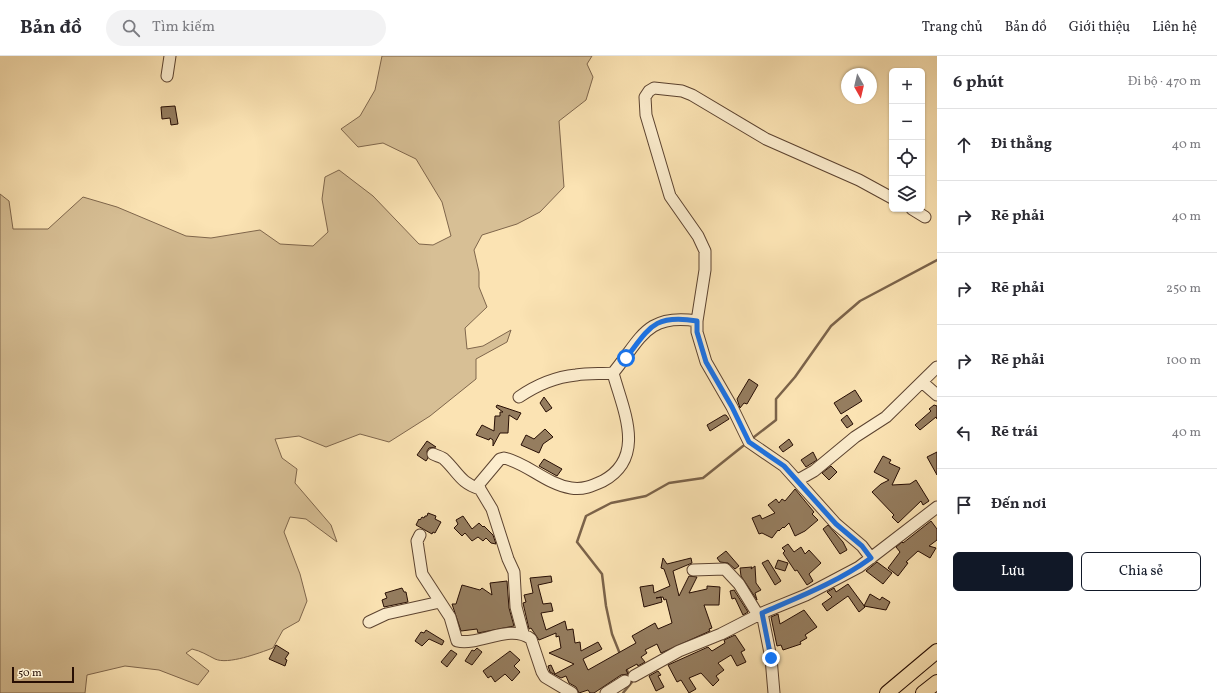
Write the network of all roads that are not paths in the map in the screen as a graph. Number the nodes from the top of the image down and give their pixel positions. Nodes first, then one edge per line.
1 (170, 56) edge
2 (167, 76) dead end
3 (889, 196) edge
4 (917, 212) edge
5 (925, 217) dead end
6 (697, 321) junction
7 (937, 367) edge
8 (613, 374) junction
9 (922, 382) junction
10 (937, 394) edge
11 (519, 397) dead end
12 (433, 454) dead end
13 (798, 480) junction
14 (480, 489) junction
15 (937, 507) edge
16 (420, 535) dead end
17 (871, 558) junction
18 (694, 570) dead end
19 (440, 602) junction
20 (760, 614) junction
21 (369, 622) dead end
22 (523, 634) junction
23 (937, 651) edge
24 (937, 682) edge
25 (572, 693) edge
26 (606, 693) edge
27 (774, 693) edge
28 (887, 693) edge
29 (923, 693) edge

1 - 2 street
3 - 6 street
4 - 5 street
6 - 8 street
6 - 13 street
7 - 9 street
8 - 11 street
8 - 14 street
9 - 10 street
9 - 13 street
12 - 14 street
13 - 17 street
14 - 22 street
15 - 17 street
16 - 19 street
17 - 20 street
18 - 20 street
19 - 21 street
19 - 22 street
20 - 26 street
20 - 27 street
22 - 25 street
23 - 28 main road
24 - 29 main road

